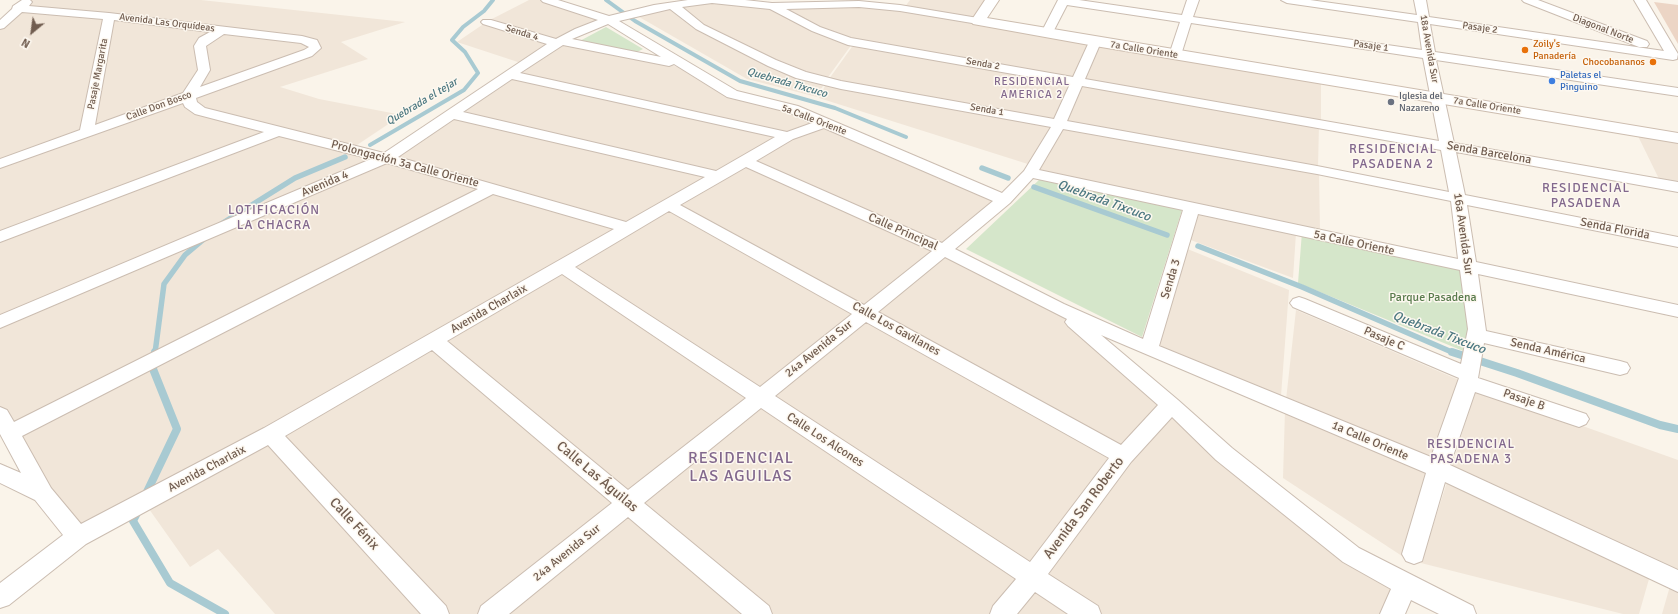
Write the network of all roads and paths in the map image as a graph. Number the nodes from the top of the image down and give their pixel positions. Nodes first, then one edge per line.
1 (28, 0) edge
2 (547, 0) edge
3 (992, 0) edge
4 (1064, 0) edge
5 (1193, 0) edge
6 (1288, 0) edge
7 (1420, 0) edge
8 (1528, 0) edge
9 (1640, 0) edge
10 (825, 2) edge
11 (904, 4) edge
12 (672, 5) junction
13 (772, 6) junction
14 (17, 8) junction
15 (109, 16) junction
16 (614, 18) junction
17 (1187, 19) junction
18 (1424, 20) junction
19 (978, 21) junction
20 (487, 22) dead end
21 (0, 26) edge
22 (222, 30) junction
23 (1047, 33) junction
24 (559, 42) junction
25 (1095, 42) junction
26 (316, 45) joint
27 (1175, 55) junction
28 (1430, 55) junction
29 (1675, 56) edge
30 (682, 65) junction
31 (510, 75) junction
32 (1078, 81) junction
33 (1678, 92) edge
34 (189, 95) junction
35 (1438, 98) junction
36 (456, 111) junction
37 (824, 122) junction
38 (1319, 123) joint
39 (1059, 124) junction
40 (87, 132) junction
41 (278, 132) junction
42 (788, 136) junction
43 (1678, 138) edge
44 (1448, 145) junction
45 (386, 158) junction
46 (745, 161) junction
47 (0, 164) edge
48 (1317, 170) joint
49 (1030, 173) junction
50 (718, 176) junction
51 (1678, 187) edge
52 (492, 188) junction
53 (1458, 198) junction
54 (1004, 200) junction
55 (669, 204) junction
56 (1192, 208) junction
57 (629, 228) junction
58 (0, 237) edge
59 (1678, 242) edge
60 (944, 250) junction
61 (562, 266) junction
62 (1467, 267) junction
63 (1299, 303) dead end
64 (1058, 308) junction
65 (1678, 311) edge
66 (865, 312) junction
67 (0, 322) edge
68 (1476, 334) junction
69 (434, 341) junction
70 (1149, 349) junction
71 (1620, 368) dead end
72 (1470, 370) junction
73 (759, 397) junction
74 (1171, 405) junction
75 (1579, 419) dead end
76 (5, 424) edge
77 (271, 434) junction
78 (1123, 456) junction
79 (1438, 469) junction
80 (0, 473) edge
81 (43, 494) junction
82 (628, 503) junction
83 (78, 537) junction
84 (1414, 554) dead end
85 (1032, 577) junction
86 (1678, 581) edge
87 (1406, 585) junction
88 (0, 596) edge
89 (437, 614) edge
90 (490, 614) edge
91 (760, 614) edge
92 (1002, 614) edge
93 (1089, 614) edge
94 (1392, 614) edge
95 (1464, 614) edge

1 - 14 street
2 - 16 street, 5a Calle Oriente
3 - 19 street
4 - 17 street, Pasaje 1
4 - 23 street
5 - 17 street
6 - 18 street, Pasaje 2
7 - 18 street, 18a Avenida Sur
8 - 29 street, Diagonal Norte
9 - 29 street
10 - 11 street, 7a Calle Oriente
10 - 13 street, 7a Calle Oriente
11 - 19 street, 7a Calle Oriente
12 - 13 street, 7a Calle Oriente
12 - 16 street, 7a Calle Oriente
12 - 39 street, Senda 1
13 - 32 street, Senda 2
14 - 15 street, Avenida Las Orquídeas
14 - 21 street
15 - 22 street, Avenida Las Orquídeas
15 - 40 street, Pasaje Margarita
16 - 24 street, Avenida 4
16 - 30 street, 5a Calle Oriente
17 - 27 street
17 - 28 street, Pasaje 1
18 - 28 street, 18a Avenida Sur
18 - 29 street, Pasaje 2
19 - 23 street, 7a Calle Oriente
20 - 24 street, Senda 4
22 - 26 street, Avenida Las Orquídeas
22 - 34 street
23 - 25 street, 7a Calle Oriente
24 - 30 street, Senda 4
24 - 31 street, Avenida 4
25 - 27 street, 7a Calle Oriente
25 - 32 street, 24a Avenida Sur
26 - 34 street, Calle Don Bosco
27 - 35 street, 7a Calle Oriente
28 - 33 street, Pasaje 1
28 - 35 street, 18a Avenida Sur
30 - 37 street, 5a Calle Oriente
31 - 36 street, Avenida 4
31 - 42 street
32 - 38 street, Senda 2
32 - 39 street, 24a Avenida Sur
34 - 40 street, Calle Don Bosco
34 - 41 street, Prolongación 3a Calle Oriente
35 - 43 street, 7a Calle Oriente
35 - 44 street, 16a Avenida Sur
36 - 45 street, Avenida 4
36 - 50 street
37 - 42 street, Avenida Charlaix
37 - 54 street, 5a Calle Oriente
38 - 44 street, Senda Barcelona
39 - 48 street, Senda 1
39 - 49 street, 24a Avenida Sur
40 - 47 street, Calle Don Bosco
41 - 45 street, Prolongación 3a Calle Oriente
41 - 58 street
42 - 46 street, Avenida Charlaix
44 - 51 street, Senda Barcelona
44 - 53 street, 16a Avenida Sur
45 - 52 street, Prolongación 3a Calle Oriente
45 - 67 street, Avenida 4
46 - 50 street, Avenida Charlaix
46 - 60 street, Calle Principal
48 - 53 street, Senda Florida
49 - 54 street, 24a Avenida Sur
49 - 56 street, 5a Calle Oriente
50 - 55 street, Avenida Charlaix
52 - 57 street, Prolongación 3a Calle Oriente
52 - 76 street
53 - 59 street, Senda Florida
53 - 62 street, 16a Avenida Sur
54 - 60 street, 24a Avenida Sur
55 - 57 street, Avenida Charlaix
55 - 66 street, Calle Los Gavilanes
56 - 62 street, 5a Calle Oriente
56 - 70 street, Senda 3
57 - 61 street, Avenida Charlaix
60 - 64 street, Calle Principal
60 - 66 street, 24a Avenida Sur
61 - 69 street, Avenida Charlaix
61 - 73 street, Calle Los Alcones
62 - 65 street, 5a Calle Oriente
62 - 68 street, 16a Avenida Sur
63 - 72 street, Pasaje C
64 - 70 street, 1a Calle Oriente
64 - 74 street
66 - 73 street, 24a Avenida Sur
66 - 78 street, Calle Los Gavilanes
68 - 71 street, Senda América
68 - 72 street, 16a Avenida Sur
69 - 77 street, Avenida Charlaix
69 - 82 street, Calle Las Águilas
70 - 79 street, 1a Calle Oriente
72 - 75 street, Pasaje B
72 - 79 street, 16a Avenida Sur
73 - 82 street, 24a Avenida Sur
73 - 85 street, Calle Los Alcones
74 - 78 street, Avenida San Roberto
74 - 87 street
76 - 81 street
77 - 83 street, Avenida Charlaix
77 - 89 street, Calle Fénix
78 - 85 street, Avenida San Roberto
79 - 84 street, 16a Avenida Sur
79 - 86 street, 1a Calle Oriente
80 - 81 street
81 - 83 street
82 - 90 street, 24a Avenida Sur
82 - 91 street, Calle Las Águilas
83 - 88 street
85 - 92 street, Avenida San Roberto
85 - 93 street, Calle Los Alcones
87 - 94 street
87 - 95 street

